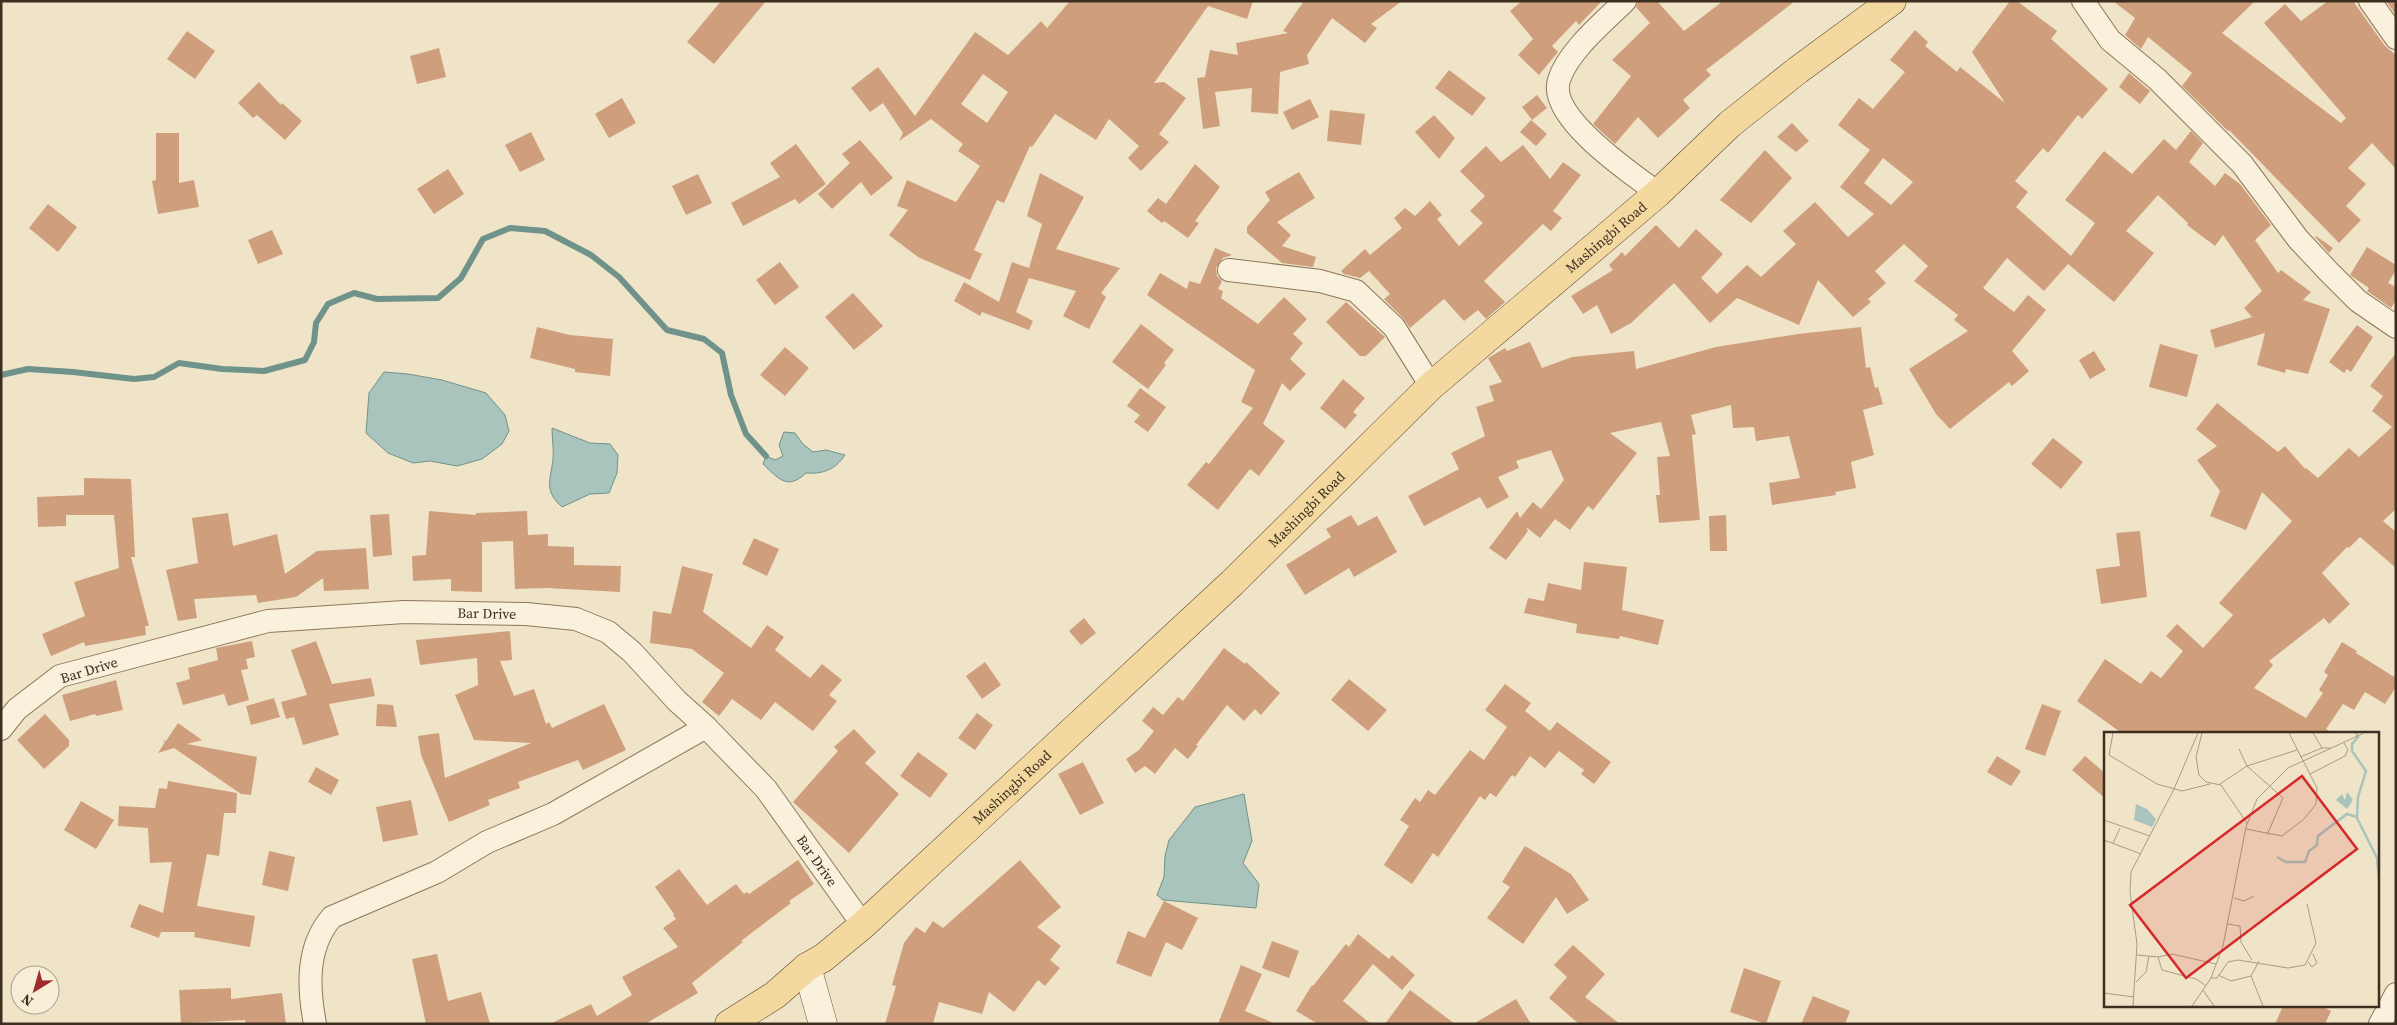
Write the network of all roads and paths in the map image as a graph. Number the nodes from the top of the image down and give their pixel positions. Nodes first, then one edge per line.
1 (1625, 1) edge
2 (1892, 1) edge
3 (2083, 1) edge
4 (2370, 1) edge
5 (2396, 38) edge
6 (1658, 193) junction
7 (1229, 270) dead end
8 (2396, 327) edge
9 (1431, 386) junction
10 (706, 727) junction
11 (1, 730) edge
12 (864, 925) junction
13 (807, 967) junction
14 (2396, 994) edge
15 (315, 1024) edge
16 (729, 1024) edge
17 (823, 1024) edge
18 (2380, 1024) edge

1 - 6 street
2 - 6 main road, Mashingbi Road
3 - 8 street
4 - 5 street
6 - 9 main road, Mashingbi Road
7 - 9 street
9 - 12 main road, Mashingbi Road
10 - 11 street, Bar Drive
10 - 12 street, Bar Drive
10 - 15 street
12 - 13 main road, Mashingbi Road
13 - 16 main road, Mashingbi Road
13 - 17 main road
14 - 18 street

